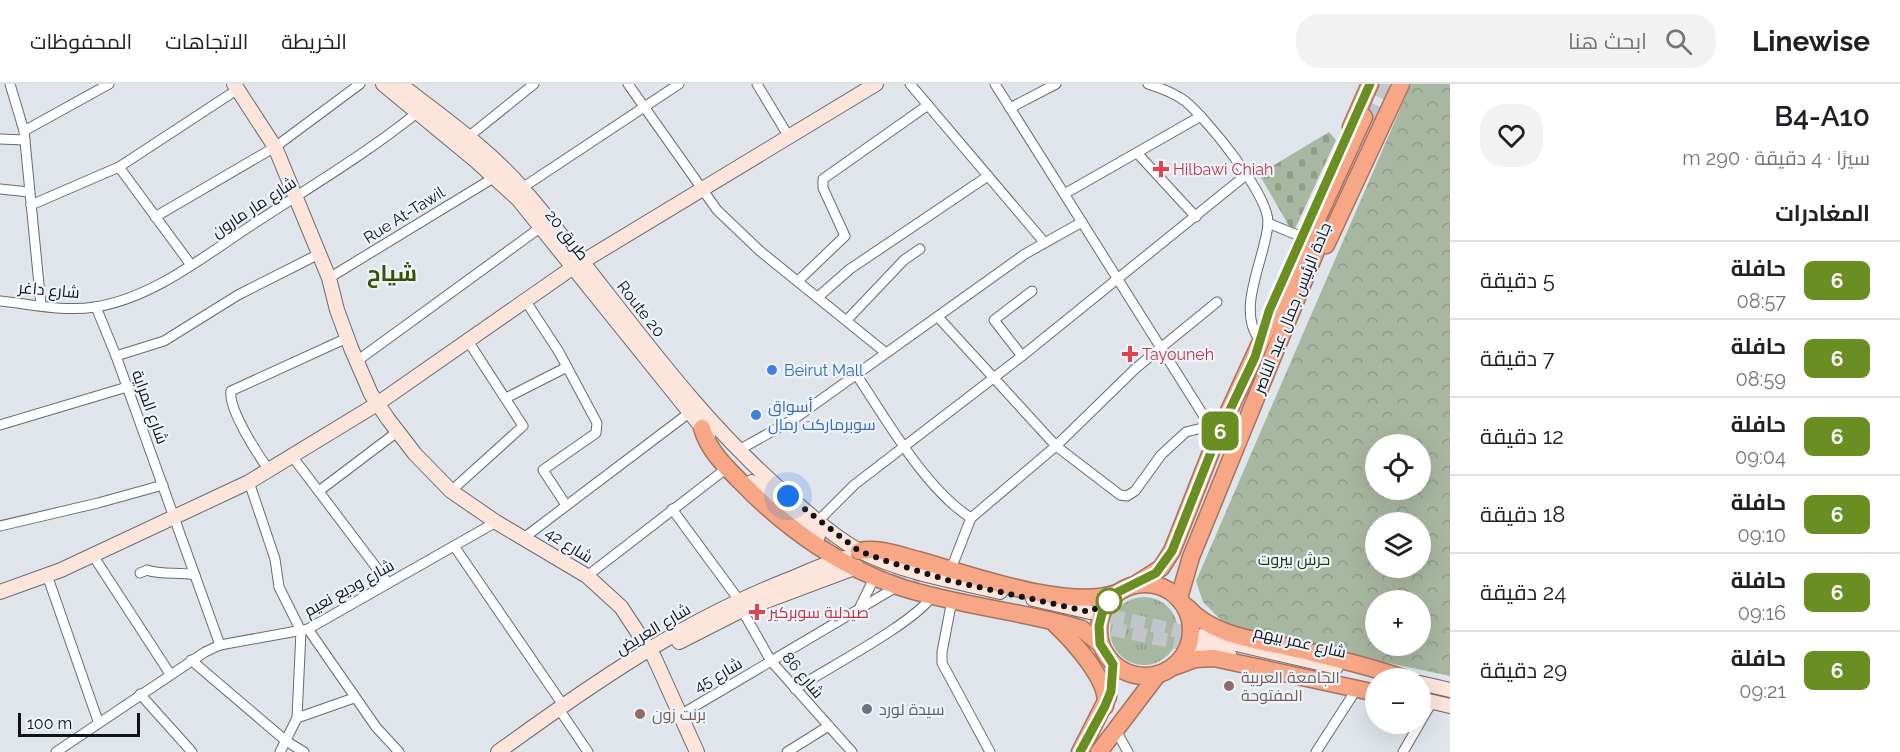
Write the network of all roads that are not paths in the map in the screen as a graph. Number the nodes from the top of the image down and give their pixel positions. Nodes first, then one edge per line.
1 (10, 84) edge
2 (109, 84) edge
3 (360, 84) edge
4 (383, 84) edge
5 (628, 84) edge
6 (680, 84) edge
7 (757, 84) edge
8 (876, 84) edge
9 (910, 84) edge
10 (995, 84) edge
11 (1056, 84) edge
12 (1148, 84) edge
13 (1357, 84) edge
14 (1370, 84) edge
15 (1394, 84) edge
16 (1401, 84) edge
17 (530, 85) edge
18 (406, 86) edge
19 (236, 87) edge
20 (928, 105) junction
21 (644, 107) junction
22 (1011, 108) junction
23 (1391, 108) junction
24 (417, 112) junction
25 (1201, 116) junction
26 (1364, 117) junction
27 (24, 136) junction
28 (789, 137) junction
29 (467, 138) junction
30 (0, 139) edge
31 (275, 147) junction
32 (1138, 154) junction
33 (119, 167) junction
34 (1245, 175) junction
35 (988, 176) junction
36 (495, 177) junction
37 (522, 188) junction
38 (703, 188) junction
39 (0, 189) edge
40 (29, 192) junction
41 (1066, 193) junction
42 (296, 198) junction
43 (31, 205) junction
44 (155, 217) junction
45 (1196, 217) junction
46 (1082, 222) junction
47 (1268, 223) junction
48 (541, 227) junction
49 (1302, 237) junction
50 (1044, 242) junction
51 (920, 249) dead end
52 (319, 254) junction
53 (191, 265) junction
54 (578, 265) junction
55 (329, 278) junction
56 (1118, 278) junction
57 (798, 281) junction
58 (1032, 291) dead end
59 (818, 297) junction
60 (525, 300) junction
61 (0, 301) edge
62 (1217, 302) dead end
63 (40, 305) junction
64 (96, 307) junction
65 (938, 317) junction
66 (847, 320) junction
67 (347, 338) junction
68 (1259, 339) junction
69 (468, 341) junction
70 (1160, 349) junction
71 (886, 353) junction
72 (116, 356) junction
73 (1022, 356) junction
74 (357, 361) junction
75 (1261, 362) junction
76 (567, 366) junction
77 (856, 374) junction
78 (992, 380) junction
79 (127, 387) junction
80 (506, 398) junction
81 (377, 404) junction
82 (689, 413) junction
83 (0, 425) edge
84 (702, 428) junction
85 (1214, 431) junction
86 (397, 432) junction
87 (904, 446) junction
88 (1056, 446) junction
89 (737, 451) junction
90 (292, 456) junction
91 (727, 468) junction
92 (269, 470) junction
93 (249, 482) junction
94 (163, 485) junction
95 (319, 491) junction
96 (452, 491) junction
97 (566, 505) junction
98 (672, 509) junction
99 (174, 517) junction
100 (971, 518) junction
101 (818, 521) junction
102 (496, 522) junction
103 (0, 526) edge
104 (818, 536) tunnel mouth
105 (525, 537) junction
106 (454, 546) junction
107 (1172, 551) junction
108 (92, 554) junction
109 (1191, 557) junction
110 (839, 559) junction
111 (858, 559) junction
112 (951, 569) junction
113 (140, 573) dead end
114 (47, 575) junction
115 (195, 576) junction
116 (587, 576) junction
117 (875, 576) junction
118 (934, 576) junction
119 (388, 584) junction
120 (1136, 584) junction
121 (898, 586) junction
122 (0, 592) edge
123 (1118, 592) junction
124 (932, 596) junction
125 (952, 600) junction
126 (1182, 601) junction
127 (740, 605) junction
128 (858, 609) junction
129 (1090, 612) tunnel mouth
130 (1055, 624) junction
131 (304, 630) junction
132 (1100, 644) junction
133 (220, 645) junction
134 (652, 653) junction
135 (191, 660) junction
136 (771, 661) junction
137 (1113, 664) junction
138 (1374, 668) edge
139 (1164, 672) junction
140 (1365, 673) edge
141 (170, 674) junction
142 (1365, 685) edge
143 (1431, 686) edge
144 (795, 689) junction
145 (1356, 690) junction
146 (1450, 690) edge
147 (1365, 691) edge
148 (140, 694) junction
149 (1141, 697) junction
150 (354, 698) junction
151 (1108, 698) junction
152 (1431, 702) edge
153 (1450, 706) edge
154 (563, 710) junction
155 (680, 714) junction
156 (297, 718) junction
157 (98, 721) junction
158 (827, 727) junction
159 (1115, 729) junction
160 (1411, 734) edge
161 (286, 741) junction
162 (68, 748) edge
163 (56, 752) edge
164 (192, 752) edge
165 (280, 752) edge
166 (304, 752) edge
167 (399, 752) edge
168 (498, 752) edge
169 (512, 752) edge
170 (588, 752) edge
171 (696, 752) edge
172 (787, 752) edge
173 (852, 752) edge
174 (990, 752) edge
175 (1080, 752) edge
176 (1099, 752) edge
177 (1128, 752) edge
178 (1316, 752) edge
179 (1403, 752) edge

1 - 27 street
2 - 27 street
3 - 31 street
4 - 24 main road, طريق 20
5 - 21 street
6 - 21 street
7 - 28 street
8 - 28 main road
9 - 20 street
10 - 22 street
11 - 22 street
12 - 25 street
13 - 26 highway
14 - 26 highway
15 - 23 highway
16 - 23 highway
17 - 29 street
18 - 29 main road, Route 20
19 - 31 main road, شارع 42
19 - 33 street
20 - 35 street
20 - 57 street
21 - 37 street
21 - 38 street
22 - 41 street
23 - 75 highway
24 - 36 main road, طريق 20
24 - 42 street, شارع مار مارون
25 - 32 street
25 - 34 street
26 - 49 highway
26 - 75 highway, جادة الرئيس جمال عبد الناصر
27 - 30 street
27 - 40 street
28 - 38 main road
29 - 37 main road, Route 20
31 - 42 main road, شارع 42
31 - 44 street
32 - 41 street
32 - 45 street
33 - 43 street
33 - 44 street
34 - 45 street
34 - 47 street
35 - 50 street
35 - 59 street
36 - 48 main road, طريق 20
36 - 55 street, Rue At-Tawil
37 - 54 main road, Route 20
38 - 54 main road
38 - 57 street
39 - 40 street
40 - 43 street
41 - 46 street
42 - 52 main road, شارع 42
42 - 53 street, شارع مار مارون
43 - 63 street
44 - 53 street
45 - 56 street
46 - 50 street
46 - 56 street
47 - 49 street
47 - 68 street
48 - 54 main road, طريق 20
48 - 74 street
49 - 68 highway
50 - 65 street
51 - 66 street
52 - 55 main road, شارع 42
52 - 72 street
53 - 64 street, شارع مار مارون
54 - 60 main road
54 - 82 main road, طريق 20
54 - 89 main road, Route 20
55 - 67 main road, شارع 42
56 - 70 street
56 - 73 street
57 - 59 street
58 - 73 street
59 - 66 street
60 - 69 main road
60 - 76 street
61 - 63 street, شارع داغر
62 - 70 street
63 - 64 street, شارع داغر
64 - 72 street, شارع المراية
65 - 71 street
65 - 78 street
66 - 71 street
67 - 74 main road, شارع 42
67 - 92 street
68 - 75 highway
69 - 80 street
69 - 81 main road
70 - 85 street
70 - 88 street
71 - 77 street
72 - 79 street, شارع المراية
73 - 78 street
74 - 81 main road, شارع 42
75 - 85 highway, جادة الرئيس جمال عبد الناصر
75 - 109 highway, جادة الرئيس جمال عبد الناصر
76 - 80 street
76 - 97 street
77 - 87 street
77 - 89 street
78 - 87 street
78 - 88 street
79 - 83 street
79 - 94 street, شارع المراية
80 - 96 street
81 - 86 main road, شارع 42
81 - 90 main road
82 - 84 main road, طريق 20
82 - 97 street
84 - 91 highway
84 - 104 main road, طريق 20
85 - 88 street
85 - 107 highway, جادة الرئيس جمال عبد الناصر
86 - 95 street
86 - 96 main road, شارع 42
87 - 100 street
87 - 101 street
88 - 100 street
89 - 101 main road, Route 20
90 - 92 main road
90 - 95 street
91 - 98 street
91 - 110 highway
92 - 93 main road
93 - 99 main road
93 - 131 street
94 - 99 street, شارع المراية
94 - 103 street
95 - 119 street
96 - 102 main road, شارع 42
97 - 105 street
98 - 116 street
98 - 127 street, شارع 86
99 - 108 main road
99 - 115 street, شارع المراية
100 - 112 street
101 - 111 main road, Route 20
102 - 105 main road, شارع 42
102 - 106 street, شارع وديع نعيم
105 - 116 main road, شارع 42
106 - 119 street, شارع وديع نعيم
106 - 154 street
107 - 109 highway
107 - 120 highway, جادة الرئيس جمال عبد الناصر
108 - 114 main road
108 - 141 street
109 - 126 highway, جادة الرئيس جمال عبد الناصر
110 - 111 highway
110 - 118 main road
110 - 127 main road, شارع العريض
111 - 112 highway
111 - 117 highway
111 - 118 main road, Route 20
111 - 127 main road, شارع العريض
112 - 123 highway
113 - 115 street
114 - 122 main road
114 - 157 street
115 - 133 street, شارع المراية
116 - 134 main road, شارع 42
117 - 121 highway
117 - 128 street
118 - 129 main road
119 - 131 street, شارع وديع نعيم
120 - 123 highway
120 - 126 highway
121 - 124 highway
121 - 128 street, شارع 45
123 - 132 highway
124 - 125 highway
124 - 144 street
125 - 130 highway
125 - 174 street
126 - 138 highway
126 - 139 highway
127 - 134 main road, شارع العريض
127 - 136 street, شارع 86
128 - 136 street, شارع 45
130 - 132 highway
130 - 151 highway
131 - 133 street, شارع وديع نعيم
131 - 150 street
131 - 156 street
132 - 137 highway
133 - 135 street, شارع وديع نعيم
134 - 154 main road, شارع العريض
134 - 155 main road, شارع 42
135 - 141 street, شارع وديع نعيم
135 - 161 street
136 - 144 street, شارع 86
136 - 155 street, شارع 45
137 - 139 highway
137 - 151 highway
139 - 145 highway
139 - 149 highway
140 - 142 main road, شارع عمر بيهم
141 - 148 street, شارع وديع نعيم
143 - 146 main road
144 - 158 street, شارع 86
145 - 147 highway
145 - 178 street
148 - 157 street, شارع وديع نعيم
148 - 164 street
149 - 151 highway
149 - 159 highway
150 - 156 street
150 - 167 street
151 - 175 highway
152 - 153 main road
154 - 168 main road, شارع العريض
154 - 169 main road, شارع العريض
154 - 170 street
155 - 171 main road, شارع 42
156 - 161 street
157 - 162 street, شارع وديع نعيم
158 - 172 street
158 - 173 street, شارع 86
159 - 176 highway
159 - 177 street
160 - 179 street
161 - 165 street
161 - 166 street
162 - 163 street, شارع وديع نعيم

